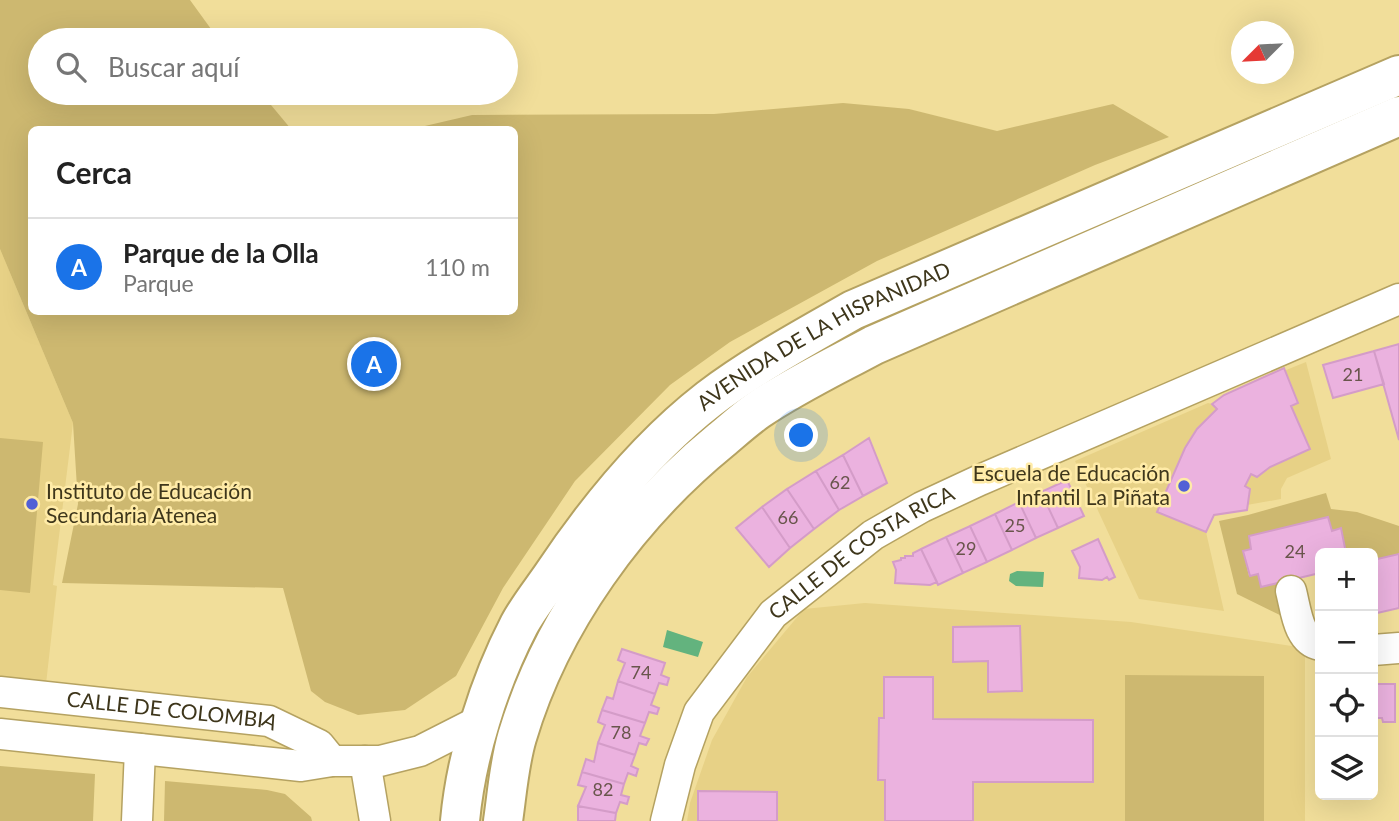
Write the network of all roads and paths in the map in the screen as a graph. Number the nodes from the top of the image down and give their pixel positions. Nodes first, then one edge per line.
1 (1399, 75) edge
2 (1399, 116) edge
3 (1399, 299) edge
4 (1291, 591) dead end
5 (1315, 644) edge
6 (1399, 648) edge
7 (1378, 650) edge
8 (0, 692) edge
9 (481, 720) junction
10 (0, 734) edge
11 (140, 750) junction
12 (332, 761) junction
13 (365, 761) junction
14 (137, 821) edge
15 (376, 821) edge
16 (460, 821) edge
17 (503, 821) edge
18 (666, 821) edge

1 - 9 main road, AVENIDA DE LA HISPANIDAD
2 - 17 main road, AVENIDA DE LA HISPANIDAD
3 - 18 street, CALLE DE COSTA RICA
4 - 5 street
6 - 7 street
8 - 12 street, CALLE DE COLOMBIA
9 - 13 street, CALLE DE COLOMBIA
9 - 16 main road, AVENIDA DE LA HISPANIDAD
10 - 11 street, CALLE DE COLOMBIA
11 - 12 street, CALLE DE COLOMBIA
11 - 14 street
12 - 13 street, CALLE DE COLOMBIA
13 - 15 street

